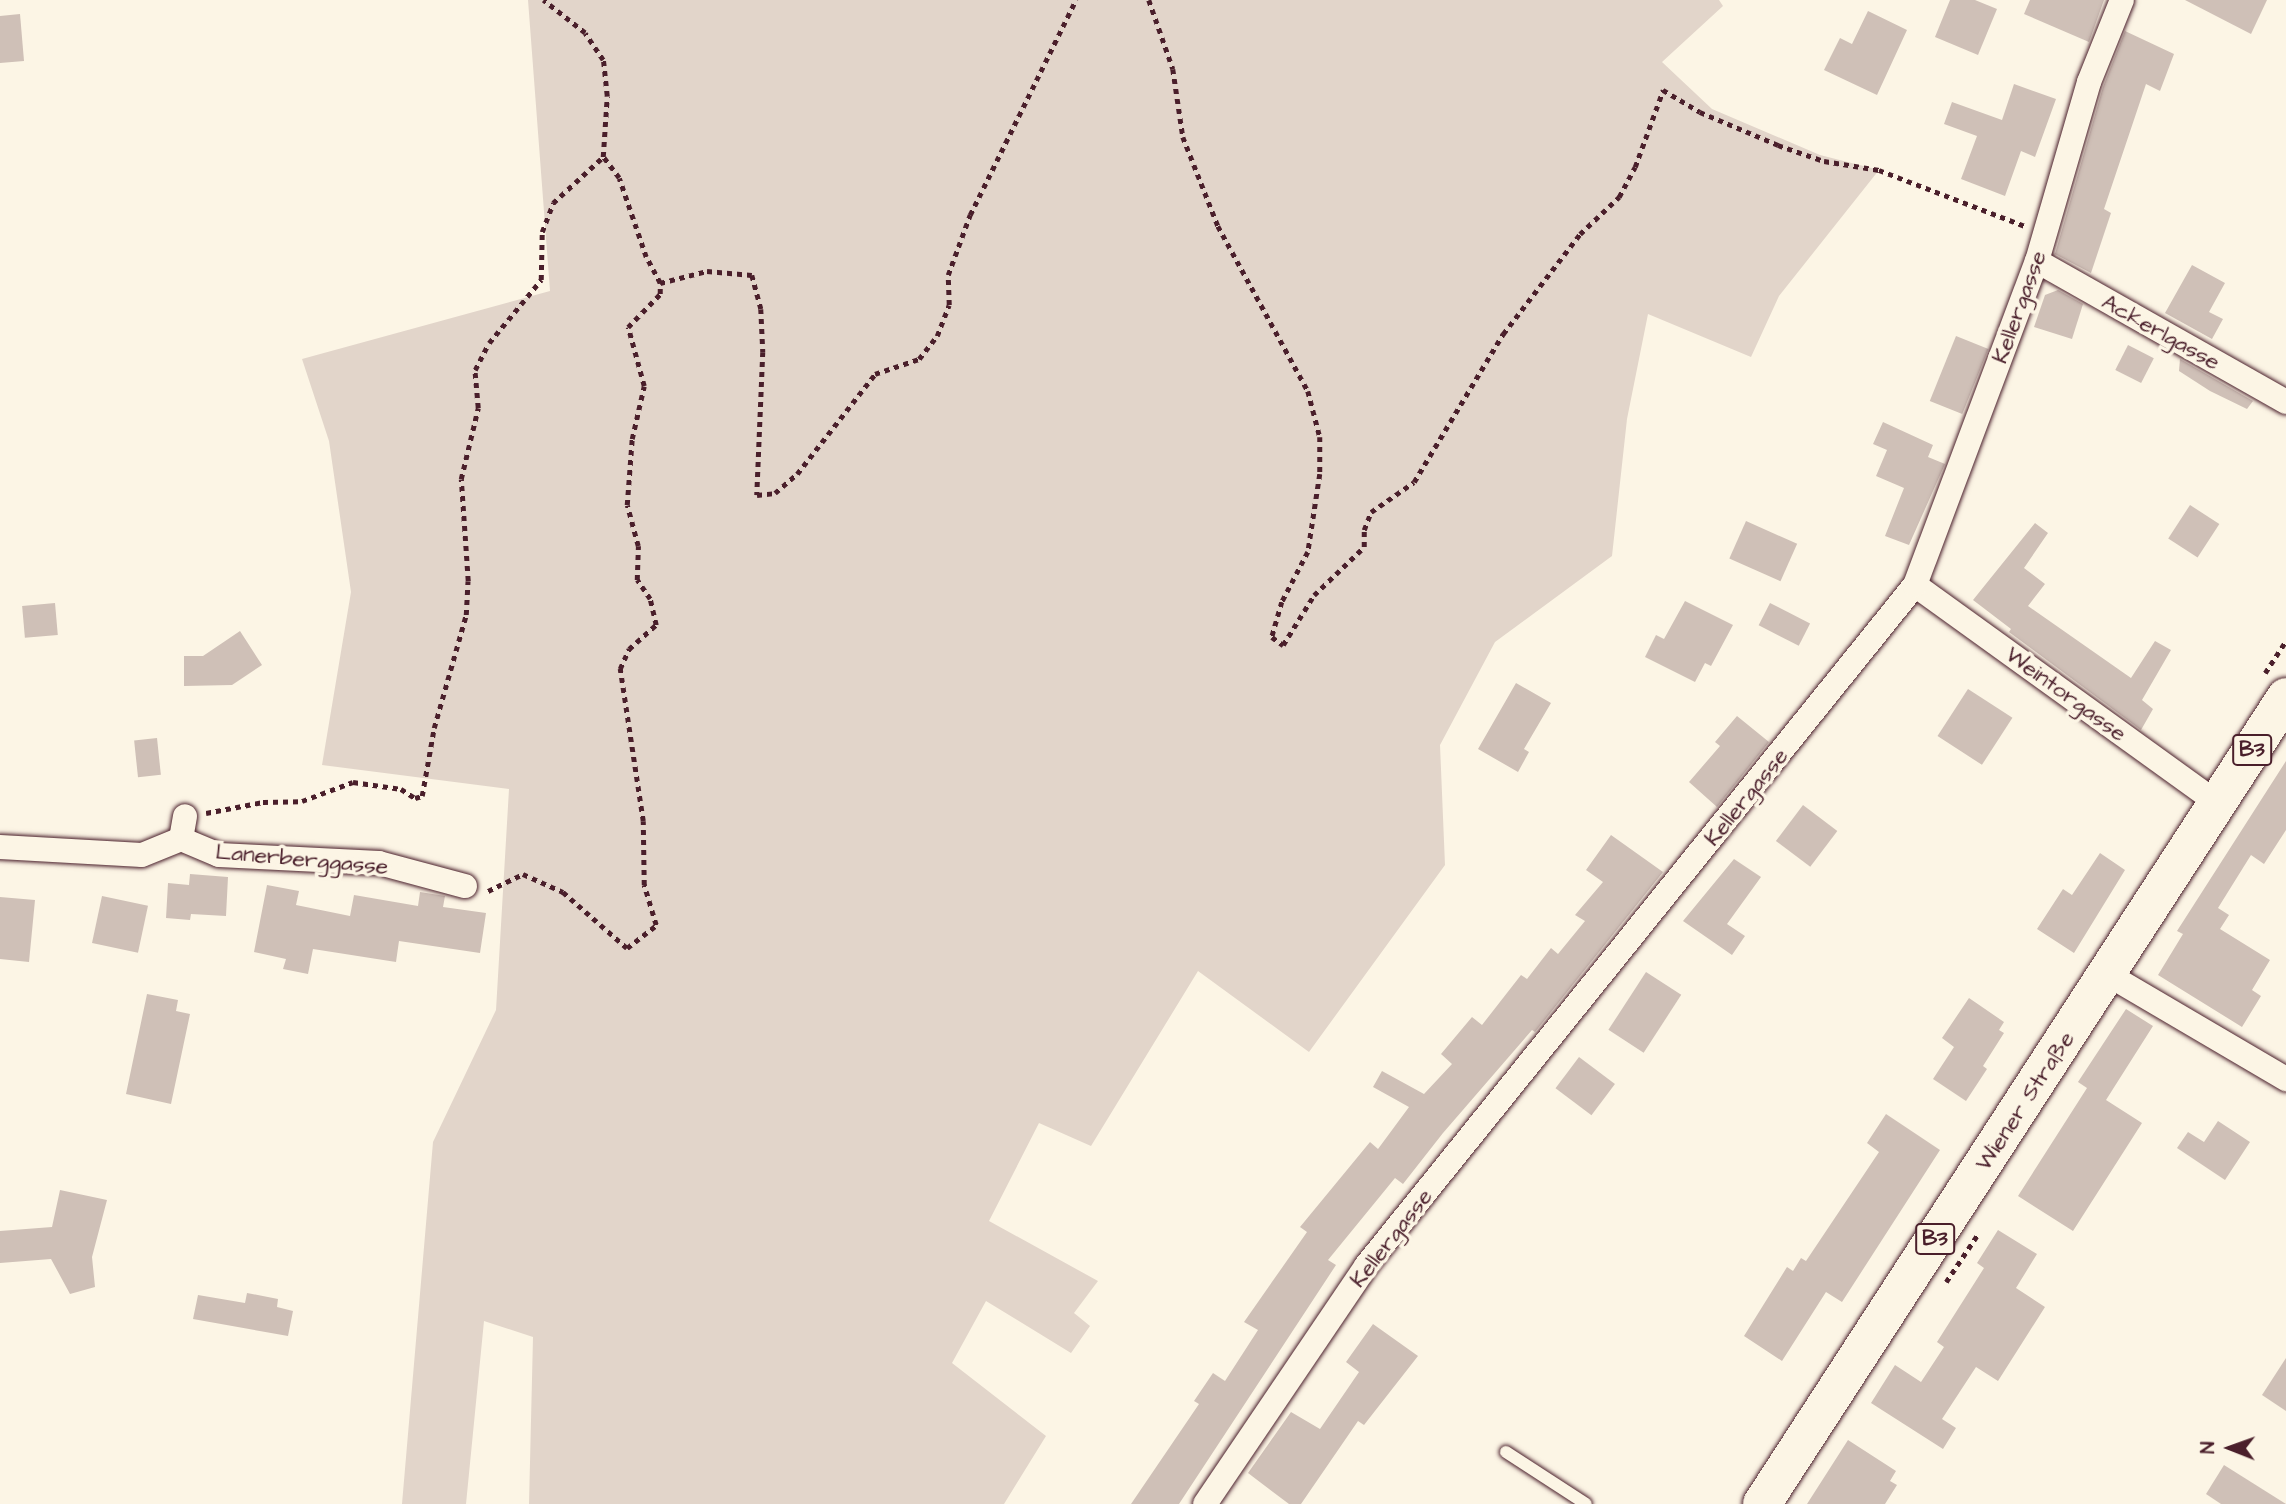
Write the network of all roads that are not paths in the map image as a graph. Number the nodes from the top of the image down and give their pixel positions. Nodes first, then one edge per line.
1 (2122, 0) edge
2 (2037, 261) junction
3 (2286, 402) edge
4 (1915, 585) junction
5 (2286, 697) edge
6 (2217, 803) junction
7 (0, 847) edge
8 (465, 886) road end
9 (2107, 974) junction
10 (2286, 1079) edge
11 (1506, 1452) dead end
12 (1205, 1504) edge
13 (1586, 1504) edge
14 (1762, 1504) edge

1 - 2 street, Kellergasse
2 - 3 street, Ackerlgasse
2 - 4 street, Kellergasse
4 - 6 street, Weintorgasse
4 - 12 street, Kellergasse
5 - 6 main road, Wiener Straße / B3
6 - 9 main road, Wiener Straße / B3
7 - 8 street, Lanerberggasse
9 - 10 street
9 - 14 main road, Wiener Straße / B3
11 - 13 lane

